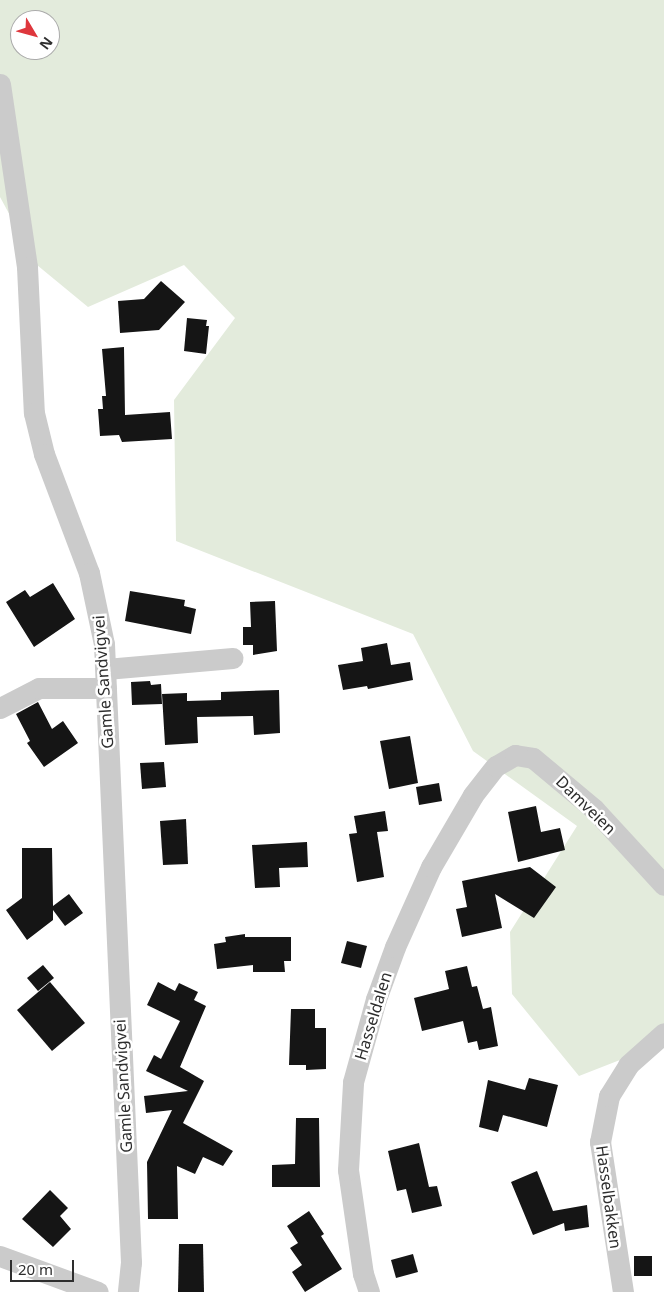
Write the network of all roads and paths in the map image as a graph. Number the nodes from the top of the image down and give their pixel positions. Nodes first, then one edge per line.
1 (0, 84) edge
2 (7, 184) edge
3 (233, 658) dead end
4 (106, 678) junction
5 (0, 708) edge
6 (496, 766) joint
7 (664, 885) edge
8 (664, 1033) edge
9 (0, 1256) edge
10 (98, 1292) edge
11 (128, 1292) edge
12 (368, 1292) edge
13 (624, 1292) edge

1 - 2 street, Gamle Sandvigvei
2 - 4 street, Gamle Sandvigvei
3 - 4 street
4 - 5 street
4 - 11 street, Gamle Sandvigvei
6 - 7 street, Damveien
6 - 12 street, Hasseldalen
8 - 13 street, Hasselbakken
9 - 10 street

